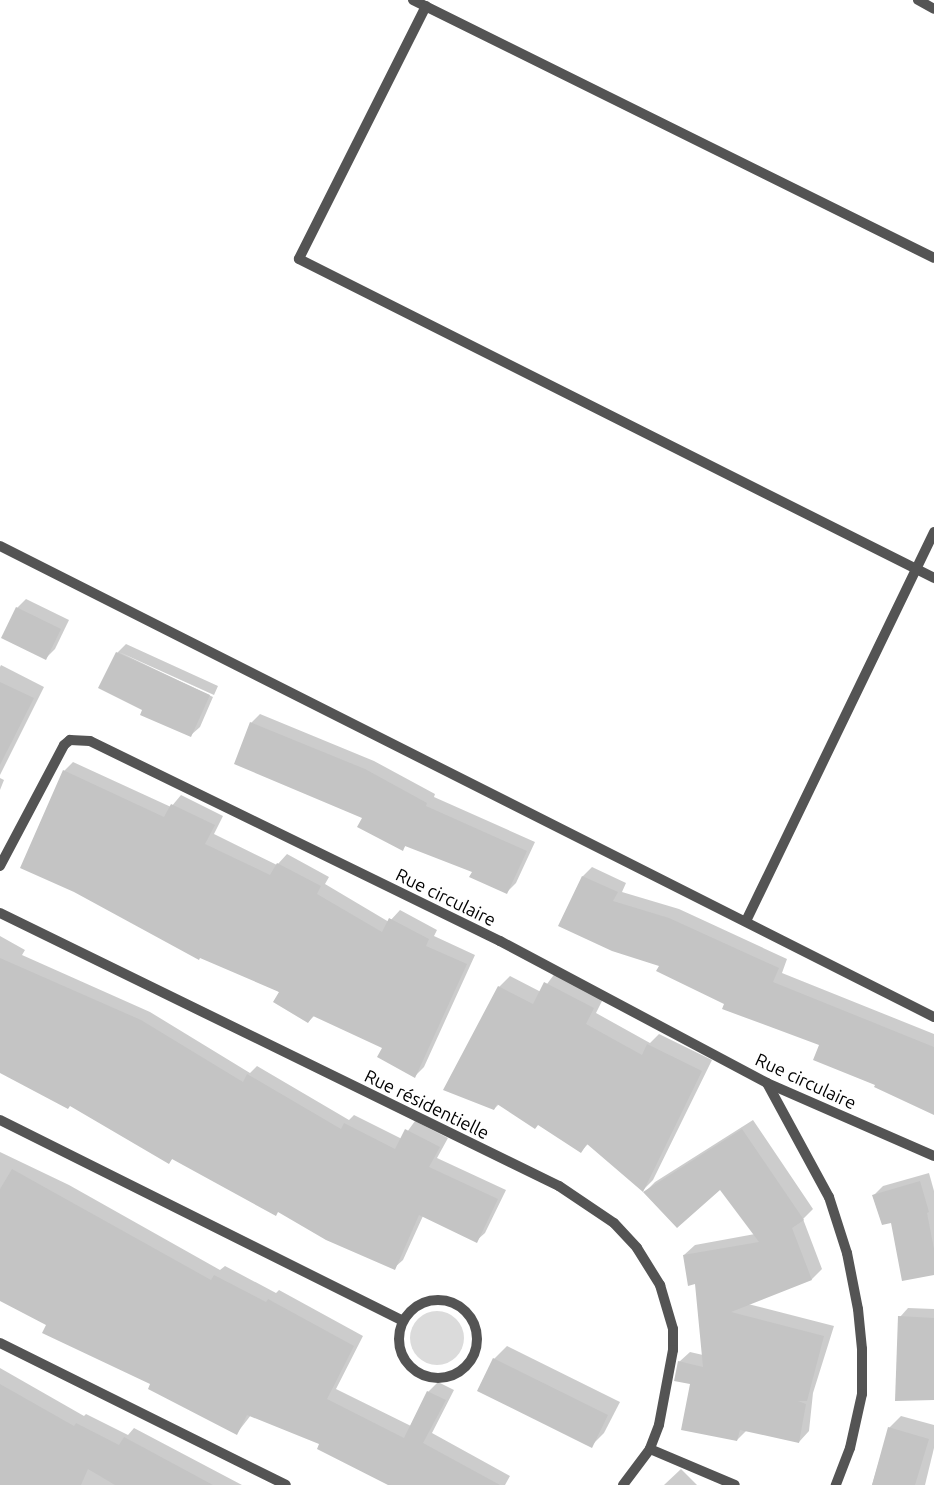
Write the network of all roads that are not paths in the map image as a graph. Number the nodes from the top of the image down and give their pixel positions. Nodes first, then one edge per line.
1 (413, 0) edge
2 (918, 0) edge
3 (426, 6) junction
4 (934, 9) edge
5 (934, 258) edge
6 (934, 532) edge
7 (0, 546) edge
8 (916, 569) junction
9 (934, 578) edge
10 (0, 866) edge
11 (0, 913) edge
12 (746, 921) junction
13 (934, 1017) edge
14 (767, 1083) junction
15 (0, 1120) edge
16 (934, 1156) edge
17 (402, 1321) junction
18 (0, 1344) edge
19 (650, 1449) junction
20 (286, 1485) edge
21 (623, 1485) edge
22 (735, 1485) edge
23 (836, 1485) edge

1 - 3 street
2 - 4 street
3 - 5 street
3 - 8 street
6 - 8 street
7 - 12 street
8 - 9 street
8 - 12 street
10 - 14 street, Rue circulaire
11 - 19 street, Rue résidentielle
12 - 13 street
14 - 16 street, Rue circulaire
14 - 23 street
15 - 17 street
17 - 17 street
18 - 20 street
19 - 21 street, Rue résidentielle
19 - 22 street

